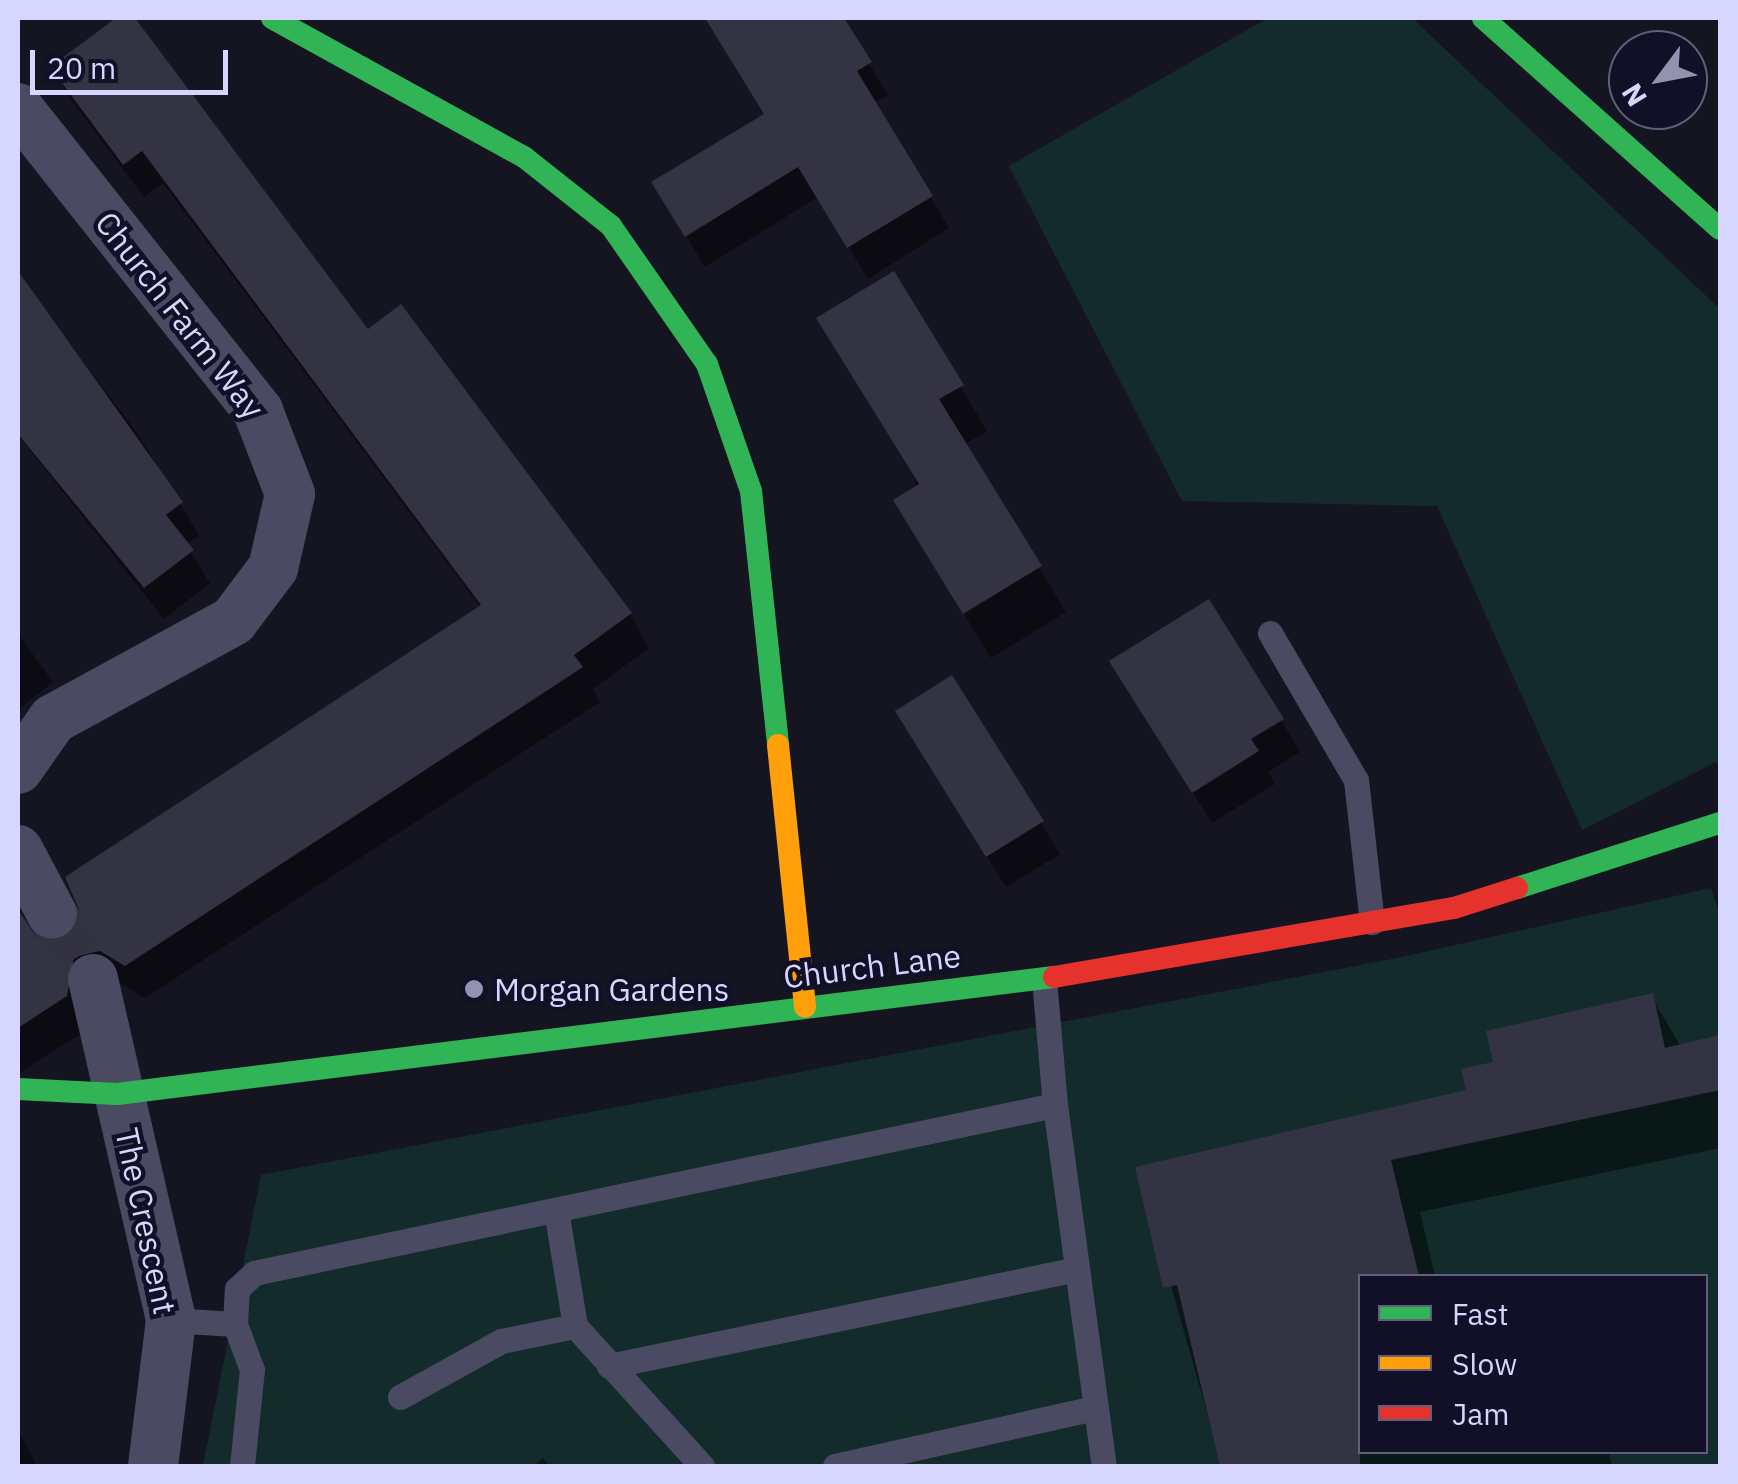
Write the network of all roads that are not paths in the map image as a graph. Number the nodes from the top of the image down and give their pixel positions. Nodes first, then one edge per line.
1 (272, 18) edge
2 (1483, 18) edge
3 (18, 108) edge
4 (1720, 229) edge
5 (1270, 633) dead end
6 (18, 769) edge
7 (1720, 823) edge
8 (18, 850) edge
9 (52, 914) tunnel mouth
10 (1372, 922) junction
11 (94, 979) tunnel mouth
12 (1044, 979) junction
13 (805, 1007) junction
14 (18, 1089) edge
15 (118, 1094) junction
16 (1055, 1105) junction
17 (556, 1210) junction
18 (1072, 1270) junction
19 (170, 1320) junction
20 (235, 1324) junction
21 (575, 1326) junction
22 (609, 1366) junction
23 (400, 1397) dead end
24 (1095, 1408) junction
25 (153, 1466) edge
26 (242, 1466) edge
27 (702, 1466) edge
28 (835, 1466) edge
29 (1104, 1466) edge

1 - 13 street
2 - 4 street
3 - 6 street, Church Farm Way
5 - 10 lane
7 - 10 street, Church Lane
8 - 9 street
10 - 12 street, Church Lane
11 - 15 street
12 - 13 street, Church Lane
12 - 16 lane
13 - 15 street, Church Lane
14 - 15 street, Church Lane
15 - 19 street, The Crescent
16 - 17 lane
16 - 18 lane
17 - 20 lane
17 - 21 lane
18 - 22 lane
18 - 24 lane
19 - 20 lane
19 - 25 street, The Crescent
20 - 26 lane
21 - 22 lane
21 - 23 lane
22 - 27 lane
24 - 28 lane
24 - 29 lane

